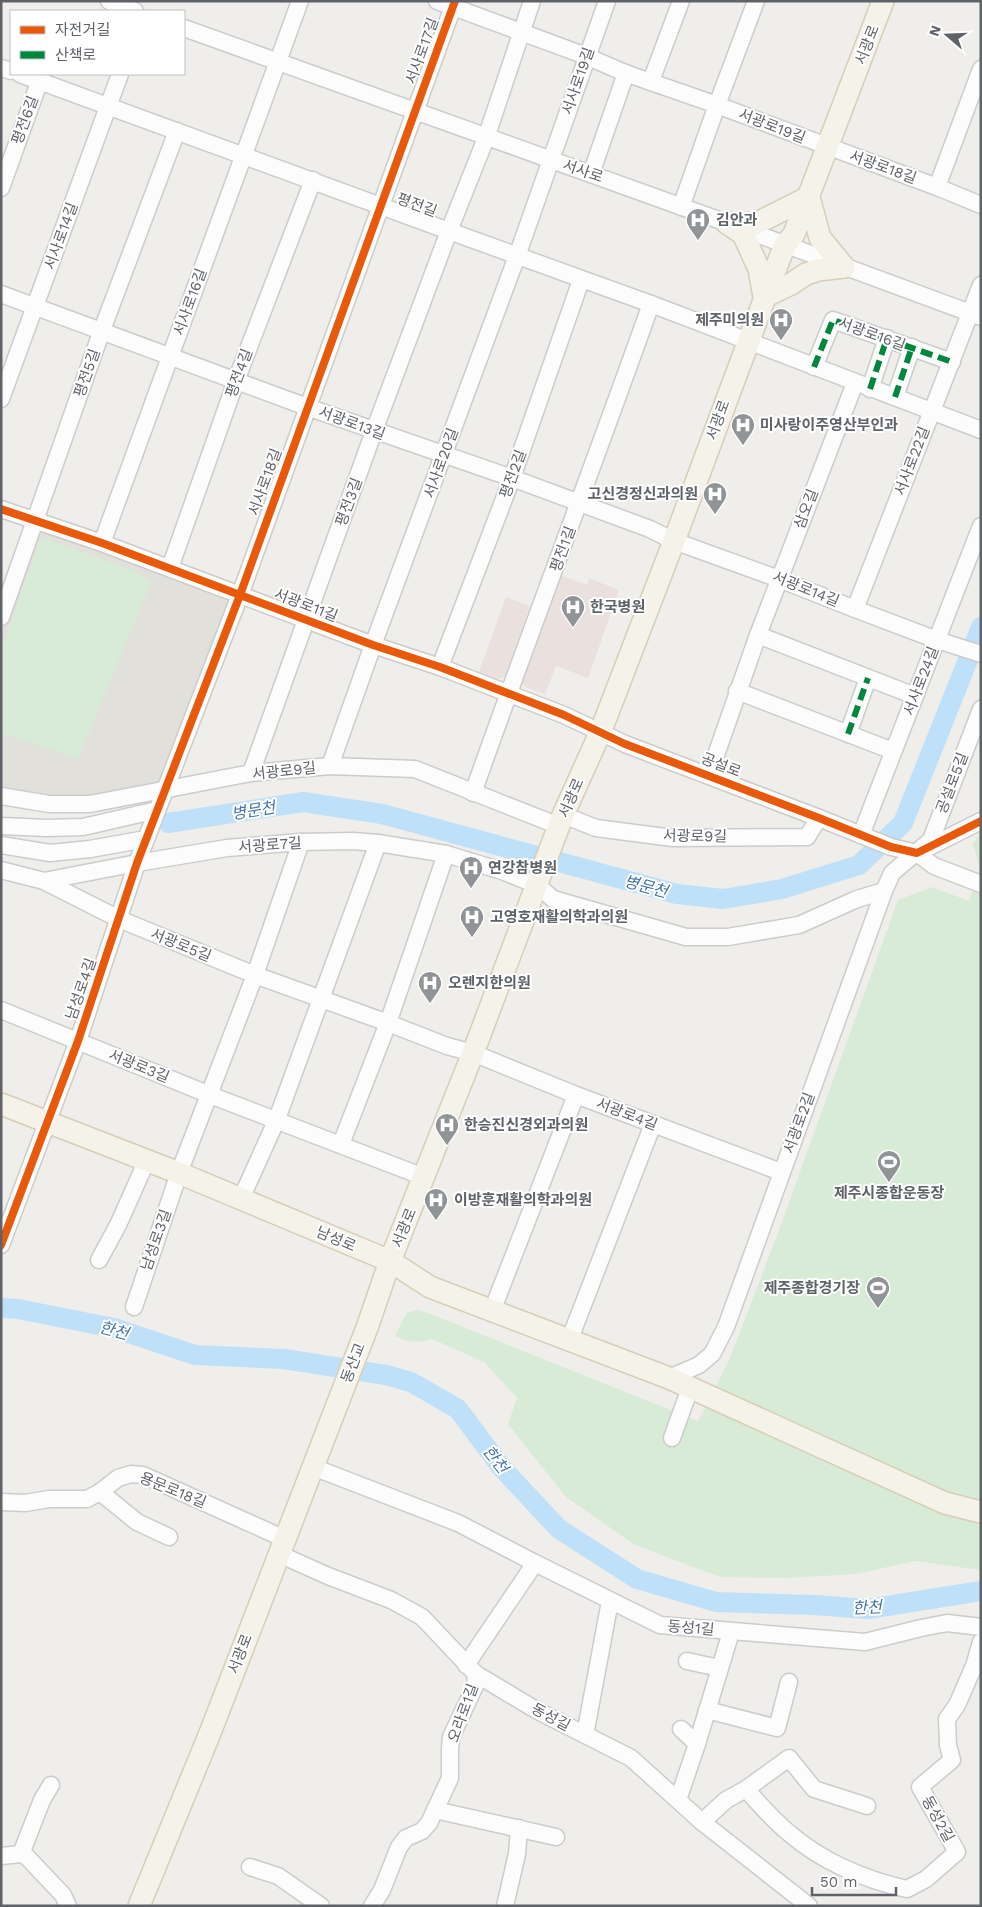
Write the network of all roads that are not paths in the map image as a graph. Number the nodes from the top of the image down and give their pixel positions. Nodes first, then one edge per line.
1 (109, 1) edge
2 (300, 1) edge
3 (532, 1) edge
4 (607, 1) edge
5 (681, 1) edge
6 (756, 1) edge
7 (884, 1) edge
8 (448, 3) edge
9 (132, 10) edge
10 (185, 28) edge
11 (521, 32) junction
12 (586, 56) junction
13 (278, 61) junction
14 (981, 70) edge
15 (626, 73) junction
16 (23, 75) edge
17 (120, 75) edge
18 (40, 80) junction
19 (651, 81) junction
20 (717, 105) junction
21 (109, 107) junction
22 (415, 110) junction
23 (177, 131) junction
24 (486, 138) junction
25 (828, 147) junction
26 (245, 155) junction
27 (551, 160) junction
28 (592, 174) junction
29 (313, 180) junction
30 (937, 187) junction
31 (1, 188) edge
32 (809, 197) junction
33 (981, 205) edge
34 (380, 206) junction
35 (681, 207) junction
36 (727, 223) junction
37 (449, 231) junction
38 (785, 245) junction
39 (517, 256) junction
40 (844, 267) junction
41 (581, 280) junction
42 (981, 285) edge
43 (1, 294) edge
44 (764, 297) junction
45 (651, 304) junction
46 (35, 308) junction
47 (975, 316) edge
48 (102, 330) junction
49 (887, 338) junction
50 (747, 341) junction
51 (912, 347) junction
52 (170, 356) junction
53 (952, 362) junction
54 (814, 368) junction
55 (236, 381) junction
56 (862, 386) junction
57 (895, 397) junction
58 (1, 399) edge
59 (307, 407) junction
60 (931, 412) junction
61 (981, 430) edge
62 (374, 431) junction
63 (444, 455) junction
64 (512, 478) junction
65 (580, 504) junction
66 (1, 509) edge
67 (35, 521) junction
68 (981, 526) edge
69 (674, 540) junction
70 (102, 543) junction
71 (170, 568) junction
72 (779, 578) junction
73 (240, 595) junction
74 (855, 609) junction
75 (1, 616) edge
76 (307, 620) junction
77 (758, 635) junction
78 (941, 641) junction
79 (373, 645) junction
80 (981, 654) edge
81 (440, 667) junction
82 (868, 678) junction
83 (738, 690) junction
84 (508, 694) junction
85 (915, 696) junction
86 (981, 709) edge
87 (600, 733) junction
88 (848, 734) junction
89 (893, 751) junction
90 (330, 766) junction
91 (251, 773) junction
92 (709, 775) junction
93 (165, 789) junction
94 (473, 793) junction
95 (1, 796) edge
96 (157, 810) junction
97 (826, 821) junction
98 (981, 821) edge
99 (1, 826) edge
100 (558, 827) junction
101 (861, 835) junction
102 (146, 839) junction
103 (301, 842) junction
104 (378, 843) junction
105 (1, 845) edge
106 (916, 853) junction
107 (446, 854) junction
108 (137, 862) junction
109 (1, 870) edge
110 (44, 881) junction
111 (981, 884) edge
112 (537, 885) junction
113 (884, 891) junction
114 (119, 919) junction
115 (255, 975) junction
116 (323, 998) junction
117 (1, 1010) edge
118 (388, 1022) junction
119 (78, 1041) junction
120 (473, 1053) junction
121 (210, 1095) junction
122 (576, 1095) junction
123 (1, 1104) edge
124 (277, 1119) junction
125 (48, 1122) junction
126 (653, 1124) junction
127 (341, 1144) junction
128 (147, 1160) junction
129 (781, 1172) junction
130 (179, 1173) junction
131 (424, 1177) junction
132 (241, 1199) junction
133 (6, 1215) edge
134 (1, 1245) edge
135 (99, 1260) dead end
136 (390, 1261) junction
137 (134, 1308) dead end
138 (492, 1311) junction
139 (368, 1325) joint
140 (569, 1341) junction
141 (669, 1378) junction
142 (690, 1388) junction
143 (338, 1402) joint
144 (672, 1438) dead end
145 (313, 1467) junction
146 (100, 1492) junction
147 (1, 1502) edge
148 (981, 1512) edge
149 (169, 1537) dead end
150 (282, 1546) junction
151 (535, 1563) junction
152 (610, 1600) junction
153 (981, 1626) edge
154 (732, 1632) junction
155 (981, 1642) edge
156 (687, 1661) dead end
157 (719, 1668) junction
158 (471, 1670) junction
159 (789, 1682) dead end
160 (707, 1710) junction
161 (681, 1729) dead end
162 (585, 1735) junction
163 (697, 1744) junction
164 (50, 1785) dead end
165 (746, 1789) junction
166 (678, 1800) junction
167 (867, 1806) dead end
168 (435, 1810) junction
169 (702, 1822) junction
170 (519, 1828) junction
171 (556, 1837) dead end
172 (21, 1854) junction
173 (1, 1856) edge
174 (250, 1867) dead end
175 (68, 1906) edge
176 (139, 1906) edge
177 (321, 1906) edge
178 (372, 1906) edge
179 (505, 1906) edge
180 (809, 1906) edge

1 - 9 street
2 - 13 street, 서사로16길
3 - 11 street
4 - 12 street, 서사로19길
5 - 19 street
6 - 20 street
7 - 25 main road, 서광로
8 - 11 street, 서광로19길
8 - 22 street, 서사로17길
10 - 13 street, 서사로
11 - 12 street, 서광로19길
11 - 24 street, 평전3길
12 - 15 street, 서광로19길
12 - 27 street, 서사로19길
13 - 22 street, 서사로
13 - 26 street, 서사로16길
14 - 30 street
15 - 19 street, 서광로19길
15 - 28 street
16 - 18 street, 평전길
17 - 21 street, 서사로14길
18 - 21 street, 평전길
18 - 31 street, 평전6길
19 - 20 street, 서광로19길
20 - 25 street, 서광로19길
20 - 35 street
21 - 23 street, 평전길
21 - 46 street, 서사로14길
22 - 24 street, 서사로
22 - 34 street, 서사로18길
23 - 26 street, 평전길
23 - 48 street, 평전5길
24 - 27 street, 서사로
24 - 37 street, 평전3길
25 - 30 street, 서광로18길
25 - 32 main road, 서광로
26 - 29 street, 평전길
26 - 52 street, 서사로16길
27 - 28 street, 서사로
27 - 39 street, 서사로20길
28 - 35 street, 서사로
29 - 34 street, 평전길
29 - 55 street, 평전4길
30 - 33 street, 서광로18길
32 - 36 main road
32 - 38 main road, 서광로
32 - 40 main road
34 - 37 street, 평전길
34 - 59 street, 서사로18길
35 - 36 street, 서사로
36 - 38 street, 서사로
36 - 44 main road
37 - 39 street, 평전길
37 - 62 street, 평전3길
38 - 40 street, 서사로
38 - 44 main road, 서광로
39 - 41 street, 평전길
39 - 63 street, 서사로20길
40 - 44 main road
40 - 47 street, 서사로
41 - 45 street, 평전길
41 - 64 street, 평전2길
42 - 47 street, 서사로22길
43 - 46 street, 서광로13길
44 - 50 main road, 서광로
45 - 50 street, 평전길
45 - 65 street, 평전1길
46 - 48 street, 서광로13길
46 - 58 street, 서사로14길
47 - 53 street, 서사로22길
48 - 52 street, 서광로13길
48 - 67 street, 평전5길
49 - 51 street, 서광로16길
49 - 54 street, 서광로16길
49 - 56 street, 삼오길
50 - 54 street
50 - 69 main road, 서광로
51 - 53 street
51 - 57 street, 서광로16길
52 - 55 street, 서광로13길
52 - 70 street, 서사로16길
53 - 60 street, 서사로22길
54 - 56 street
55 - 59 street, 서광로13길
55 - 71 street, 평전4길
56 - 57 street
56 - 72 street, 삼오길
57 - 60 street
59 - 62 street, 서광로13길
59 - 73 street, 서사로18길
60 - 61 street
60 - 74 street, 서사로22길
62 - 63 street, 서광로13길
62 - 76 street, 평전3길
63 - 64 street, 서광로13길
63 - 79 street, 서사로20길
64 - 65 street, 서광로13길
64 - 81 street, 평전2길
65 - 69 street, 서광로13길
65 - 84 street, 평전1길
66 - 67 street, 서광로11길
67 - 70 street, 서광로11길
67 - 75 street, 평전5길
68 - 78 street, 서사로24길
69 - 72 street, 서광로14길
69 - 87 main road, 서광로
70 - 71 street, 서광로11길
71 - 73 street, 서광로11길
72 - 74 street, 서광로14길
72 - 77 street, 삼오길
73 - 76 street, 서광로11길
73 - 93 street, 서사로18길
74 - 78 street, 서광로14길
76 - 79 street, 서광로11길
76 - 91 street, 평전3길
77 - 82 street
77 - 83 street, 삼오길
78 - 80 street, 서광로14길
78 - 85 street, 서사로24길
79 - 81 street, 서광로11길
79 - 90 street, 서사로20길
81 - 84 street, 서광로11길
82 - 85 street
82 - 88 street
83 - 88 street
83 - 92 street, 삼오길
84 - 87 street, 서광로11길
84 - 94 street, 평전1길
85 - 89 street, 서사로24길
86 - 106 street, 공설로5길
87 - 92 street, 공설로
87 - 100 main road, 서광로
88 - 89 street
89 - 101 street, 서사로24길
90 - 91 street, 서광로9길
90 - 94 street, 서광로9길
91 - 93 street, 서광로9길
92 - 97 street, 공설로
93 - 95 street, 서광로9길
93 - 96 street, 서사로18길
94 - 100 street, 서광로9길
96 - 99 street
96 - 102 street, 서사로18길
97 - 100 street, 서광로9길
97 - 101 street, 공설로
98 - 106 street
100 - 112 main road, 서광로
101 - 106 street, 공설로
102 - 105 street
102 - 108 street, 서사로18길
103 - 104 street, 서광로7길
103 - 108 street, 서광로7길
103 - 115 street
104 - 107 street, 서광로7길
104 - 116 street
106 - 111 street
106 - 113 street, 서광로2길
107 - 112 street, 서광로7길
107 - 118 street
108 - 110 street, 서광로7길
108 - 114 street, 남성로4길
109 - 110 street, 서광로7길
110 - 114 street, 서광로5길
112 - 113 street
112 - 120 main road, 서광로
113 - 129 street, 서광로2길
114 - 115 street, 서광로5길
114 - 119 street, 남성로4길
115 - 116 street, 서광로5길
115 - 121 street
116 - 118 street, 서광로5길
116 - 124 street
117 - 119 street, 서광로3길
118 - 120 street, 서광로5길
118 - 127 street
119 - 121 street, 서광로3길
119 - 125 street, 남성로4길
120 - 122 street, 서광로4길
120 - 131 main road, 서광로
121 - 124 street, 서광로3길
121 - 130 street
122 - 126 street, 서광로4길
122 - 138 street
123 - 125 main road, 남성로
124 - 127 street, 서광로3길
124 - 132 street
125 - 128 main road, 남성로
125 - 133 street, 남성로4길
126 - 129 street, 서광로4길
126 - 140 street
127 - 131 street, 서광로3길
128 - 130 main road, 남성로
128 - 135 street
129 - 141 street, 서광로2길
130 - 132 main road, 남성로
130 - 137 street, 남성로3길
131 - 136 main road, 서광로
132 - 136 main road, 남성로
133 - 134 street, 남성로4길
136 - 138 main road, 남성로
136 - 139 main road, 서광로
138 - 140 main road, 남성로
139 - 143 main road, 동산교
140 - 141 main road, 남성로
141 - 142 main road, 남성로
142 - 144 street
142 - 148 main road, 남성로
143 - 145 main road, 서광로
145 - 150 main road, 서광로
145 - 151 street, 동성1길
146 - 147 street, 용문로18길
146 - 149 street
146 - 150 street, 용문로18길
150 - 158 street, 동성길
150 - 176 main road, 서광로
151 - 152 street, 동성1길
151 - 158 street
152 - 154 street, 동성1길
152 - 162 street
153 - 154 street, 동성1길
154 - 157 street
155 - 165 street, 동성2길
156 - 157 street
157 - 160 street
158 - 162 street, 동성길
158 - 168 street, 오라로1길
159 - 160 street
160 - 163 street
161 - 163 street
162 - 166 street, 동성길
163 - 166 street
164 - 172 street
165 - 167 street
165 - 169 street
166 - 169 street, 동성길
168 - 170 street
168 - 178 street, 오라로1길
169 - 180 street, 동성길
170 - 171 street
170 - 179 street
172 - 173 street
172 - 175 street
174 - 177 street

